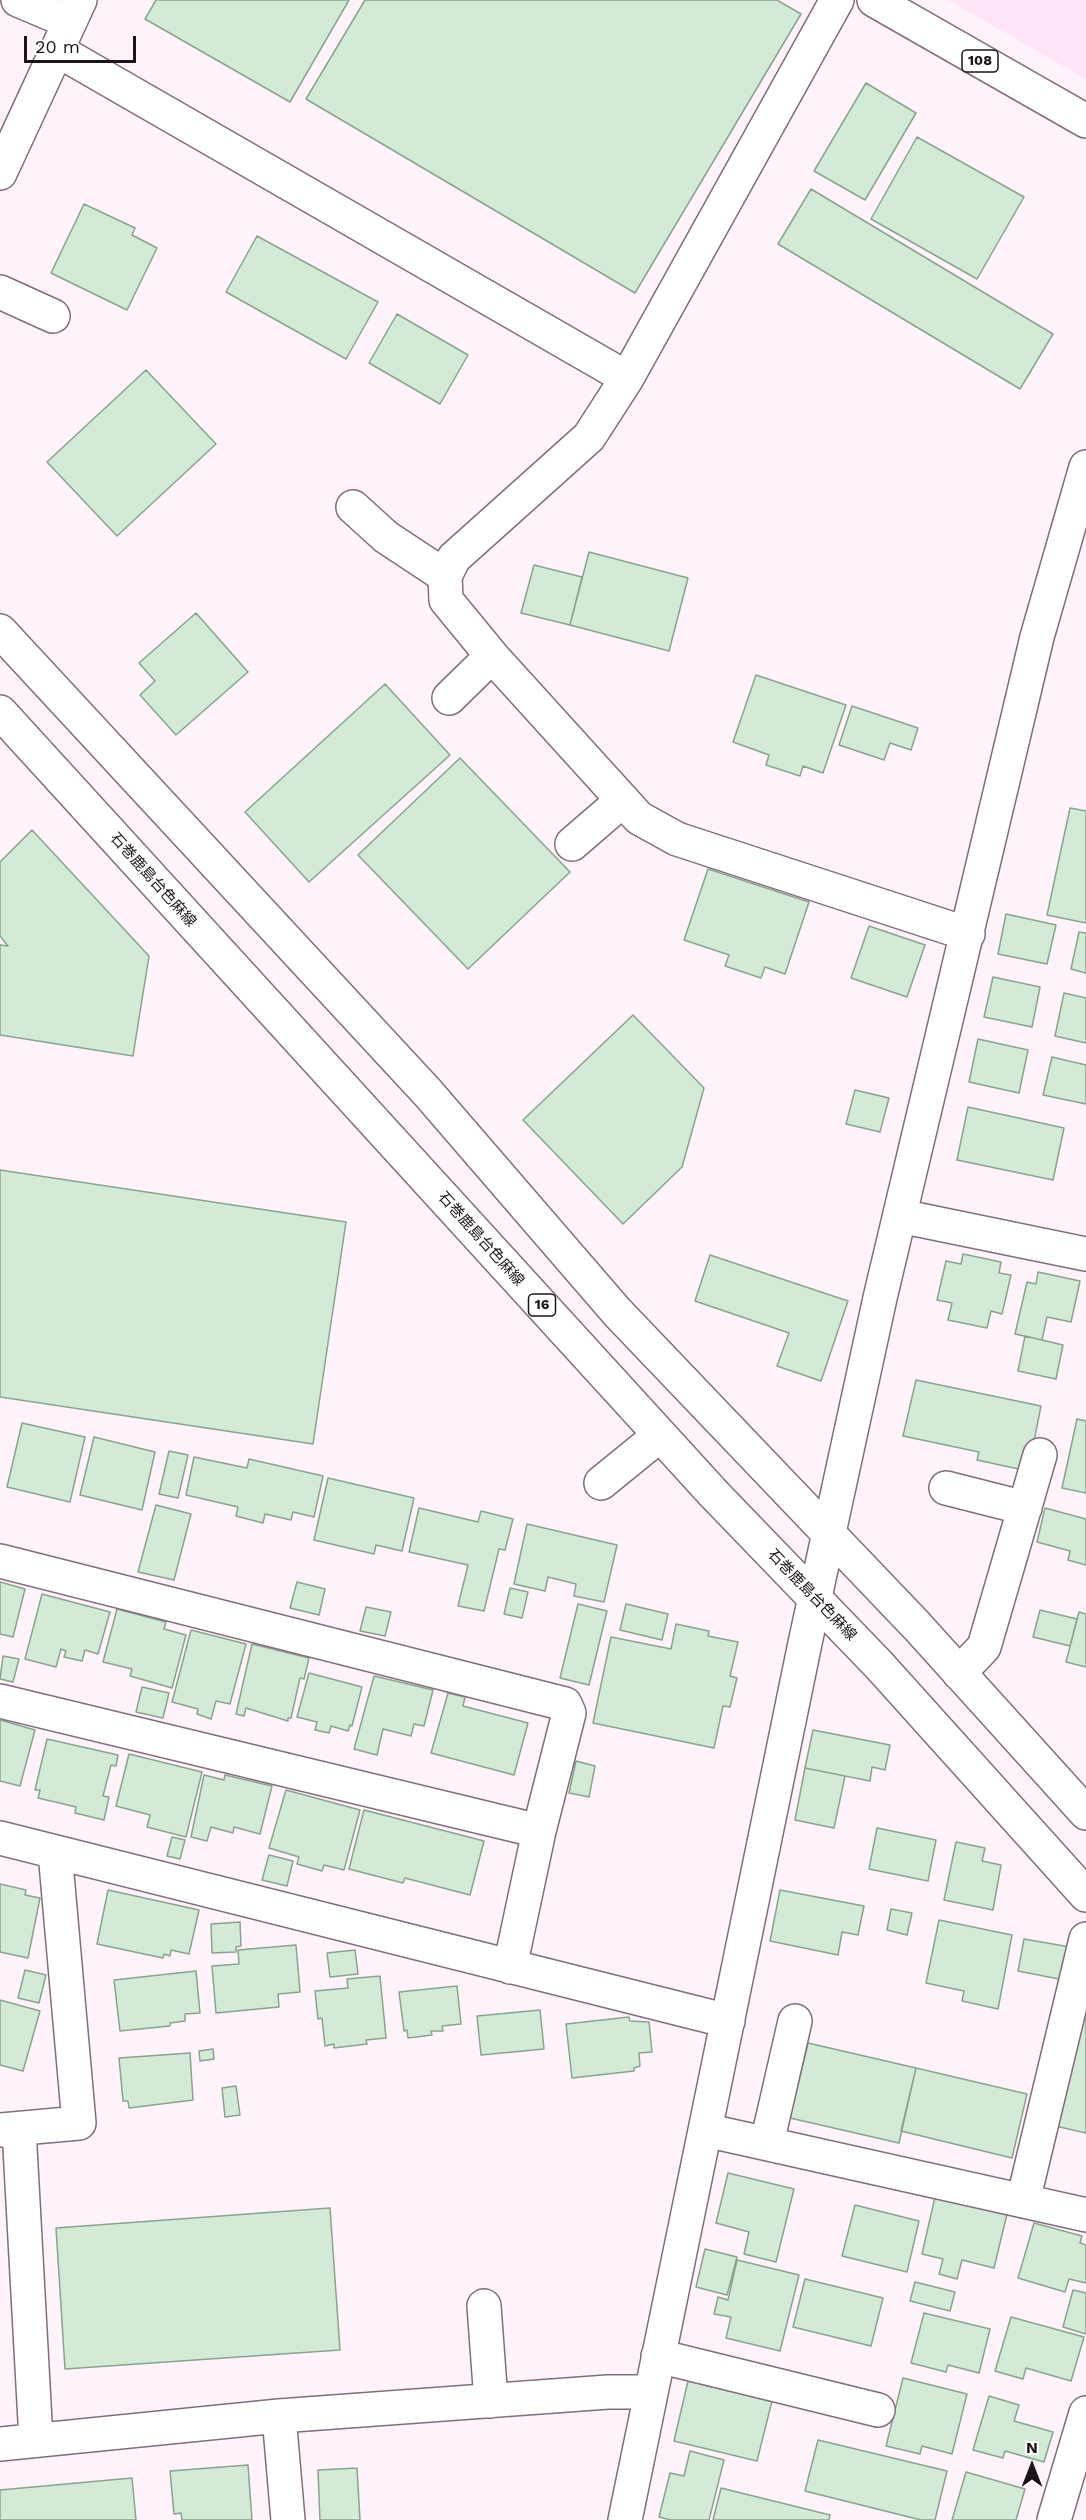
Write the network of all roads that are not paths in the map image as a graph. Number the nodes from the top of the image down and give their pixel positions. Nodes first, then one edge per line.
1 (18, 0) edge
2 (837, 0) edge
3 (874, 0) edge
4 (69, 24) edge
5 (1086, 121) edge
6 (0, 173) edge
7 (0, 292) edge
8 (53, 316) dead end
9 (627, 378) junction
10 (1086, 467) edge
11 (354, 507) dead end
12 (445, 576) junction
13 (0, 631) edge
14 (492, 656) junction
15 (448, 698) dead end
16 (0, 712) edge
17 (623, 800) junction
18 (572, 844) dead end
19 (969, 934) junction
20 (900, 1216) junction
21 (1086, 1254) edge
22 (660, 1435) junction
23 (1040, 1455) dead end
24 (601, 1484) dead end
25 (946, 1488) dead end
26 (1025, 1508) junction
27 (829, 1534) junction
28 (0, 1561) edge
29 (816, 1597) junction
30 (959, 1672) junction
31 (0, 1701) edge
32 (1086, 1813) edge
33 (539, 1831) junction
34 (0, 1838) edge
35 (55, 1852) junction
36 (1086, 1895) edge
37 (1086, 1940) edge
38 (510, 1967) junction
39 (728, 2021) junction
40 (795, 2021) dead end
41 (10, 2129) edge
42 (705, 2130) junction
43 (767, 2143) junction
44 (1023, 2201) junction
45 (1086, 2215) edge
46 (484, 2306) dead end
47 (658, 2356) junction
48 (650, 2392) junction
49 (491, 2401) junction
50 (878, 2410) dead end
51 (1086, 2413) edge
52 (279, 2416) junction
53 (36, 2440) junction
54 (0, 2444) edge
55 (288, 2520) edge
56 (625, 2520) edge
57 (1054, 2520) edge

1 - 4 main road
2 - 9 main road
3 - 5 main road, 108
4 - 6 main road
4 - 9 main road
7 - 8 main road
9 - 12 main road
10 - 19 main road
11 - 12 main road
12 - 14 main road
13 - 27 main road
14 - 15 main road
14 - 17 main road
16 - 22 main road, 石巻鹿島台色麻線 / 16
17 - 18 main road
17 - 19 main road
19 - 20 main road
20 - 21 main road
20 - 27 main road
22 - 24 main road
22 - 29 main road, 石巻鹿島台色麻線 / 16
23 - 26 main road
25 - 26 main road
26 - 30 main road
27 - 29 main road
27 - 30 main road
28 - 33 main road
29 - 36 main road, 石巻鹿島台色麻線 / 16
29 - 39 main road
30 - 32 main road
31 - 33 main road
33 - 38 main road
34 - 35 main road
35 - 38 main road
35 - 41 main road
37 - 44 main road
38 - 39 main road
39 - 42 main road
40 - 43 main road
41 - 53 main road
42 - 43 main road
42 - 47 main road
43 - 44 main road
44 - 45 main road
46 - 49 main road
47 - 48 main road
47 - 50 main road
48 - 49 main road
48 - 56 main road
49 - 52 main road
51 - 57 main road
52 - 53 main road
52 - 55 main road
53 - 54 main road

